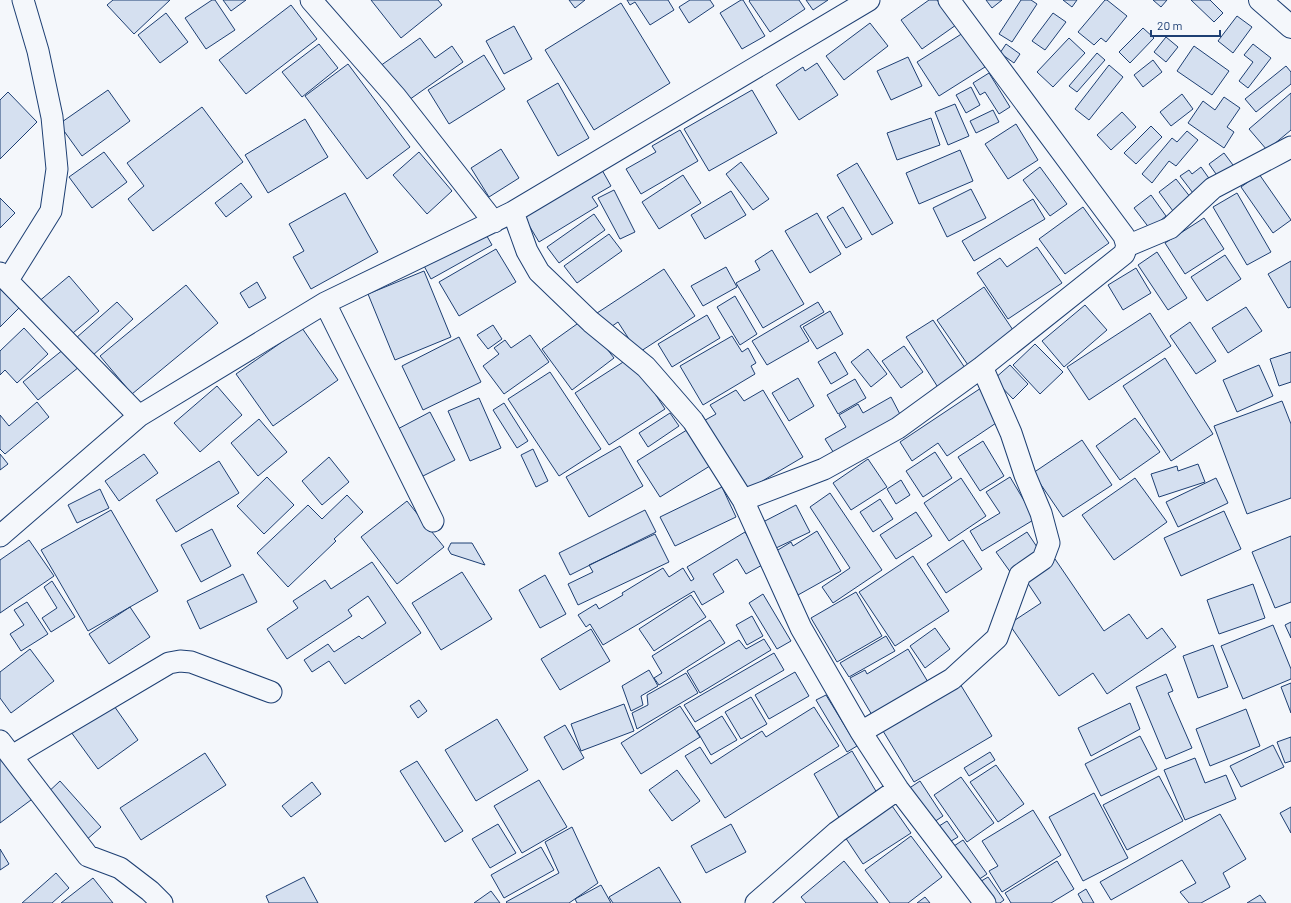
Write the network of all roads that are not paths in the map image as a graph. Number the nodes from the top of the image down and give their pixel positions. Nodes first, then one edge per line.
1 (23, 0) edge
2 (311, 0) edge
3 (869, 0) edge
4 (949, 0) edge
5 (1260, 0) edge
6 (1291, 27) edge
7 (1291, 147) edge
8 (513, 212) junction
9 (494, 222) junction
10 (1127, 246) junction
11 (4, 276) edge
12 (325, 303) junction
13 (982, 367) junction
14 (139, 416) junction
15 (743, 500) junction
16 (432, 520) dead end
17 (0, 536) edge
18 (271, 692) dead end
19 (861, 732) junction
20 (6, 749) edge
21 (898, 789) junction
22 (162, 903) edge
23 (756, 903) edge
24 (985, 903) edge

1 - 11 street
2 - 9 street
3 - 8 street
4 - 10 street
5 - 6 main road
7 - 10 street
8 - 9 street
8 - 15 street
9 - 12 street
10 - 13 street
11 - 14 street
12 - 14 street
12 - 16 street
13 - 15 street
13 - 19 street
14 - 17 street
15 - 19 street
18 - 20 street
19 - 21 street
20 - 22 street
21 - 23 street
21 - 24 street

